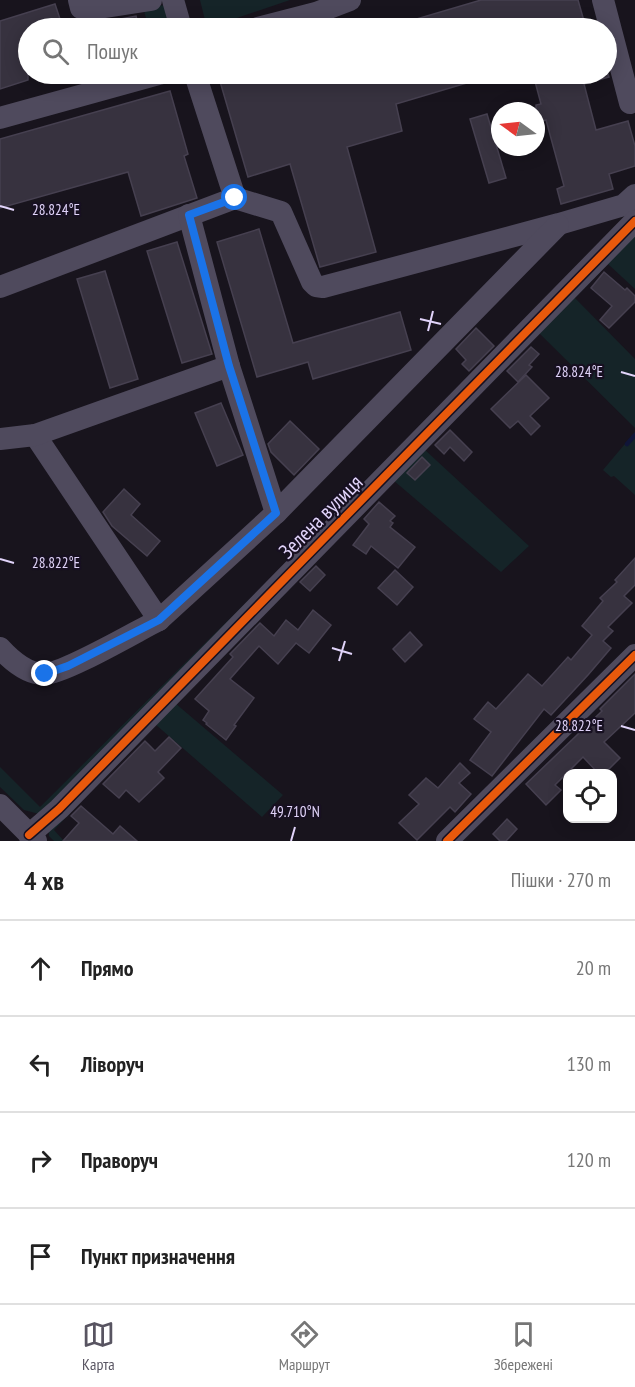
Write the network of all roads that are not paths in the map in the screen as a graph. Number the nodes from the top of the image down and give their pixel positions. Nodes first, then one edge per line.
1 (79, 0) edge
2 (151, 0) edge
3 (172, 0) edge
4 (350, 0) edge
5 (603, 0) edge
6 (178, 18) edge
7 (297, 18) edge
8 (608, 18) edge
9 (617, 54) edge
10 (123, 84) edge
11 (198, 84) edge
12 (630, 104) dead end
13 (0, 118) edge
14 (635, 195) edge
15 (235, 198) junction
16 (189, 215) junction
17 (635, 221) edge
18 (559, 224) junction
19 (0, 287) edge
20 (229, 366) junction
21 (35, 435) junction
22 (0, 439) edge
23 (276, 513) junction
24 (159, 620) junction
25 (0, 648) edge
26 (635, 655) edge
27 (0, 805) edge
28 (33, 838) edge
29 (447, 841) edge

1 - 2 street
3 - 6 street
4 - 7 street
5 - 8 street
9 - 12 street
10 - 13 street
11 - 15 street
14 - 18 street
15 - 16 street
15 - 18 street
16 - 19 street
16 - 20 street
17 - 28 street, Зелена вулиця
18 - 23 street
20 - 21 street
20 - 23 street
21 - 22 street
21 - 24 street
23 - 24 street
24 - 25 street
26 - 29 street
27 - 28 street

